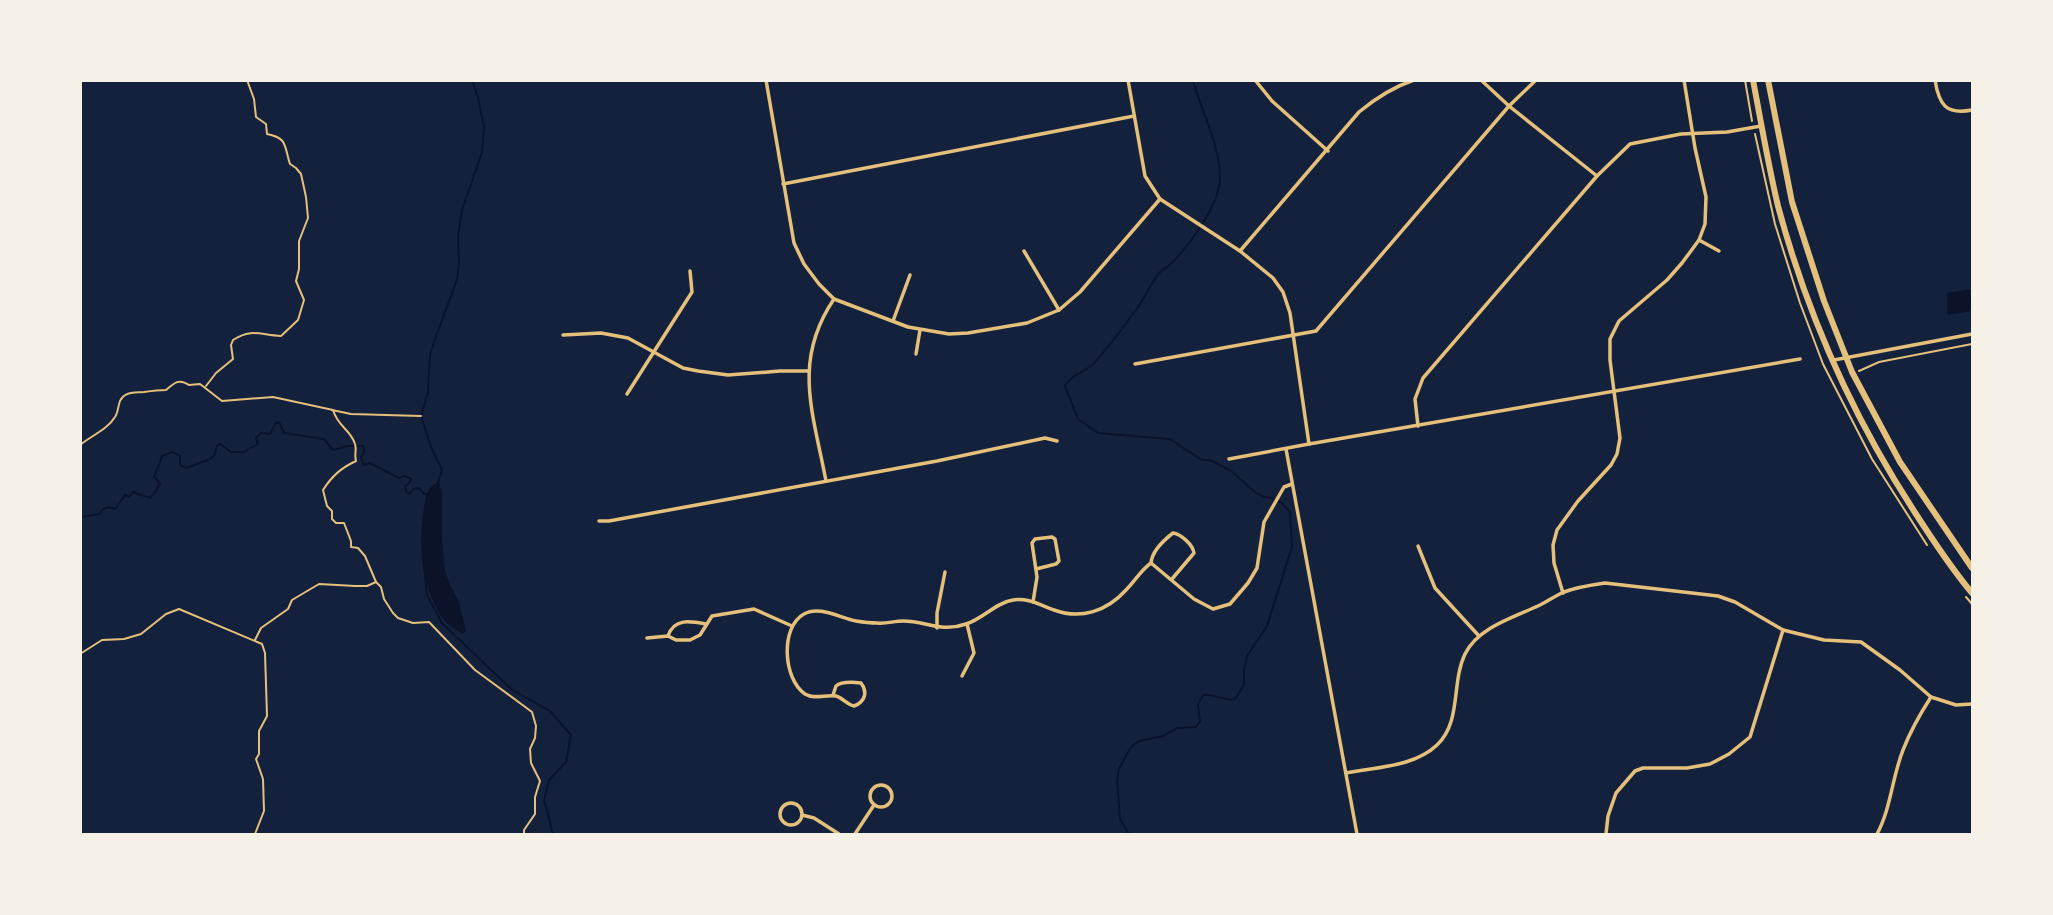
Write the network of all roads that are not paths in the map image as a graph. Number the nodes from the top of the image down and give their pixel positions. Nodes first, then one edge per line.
1 (766, 80) edge
2 (1128, 80) edge
3 (1255, 80) edge
4 (1414, 80) edge
5 (1481, 80) edge
6 (1536, 80) edge
7 (1684, 80) edge
8 (1753, 80) edge
9 (1768, 80) edge
10 (1935, 80) edge
11 (1509, 106) junction
12 (1972, 110) edge
13 (1134, 116) junction
14 (1761, 126) junction
15 (1692, 133) junction
16 (1328, 151) junction
17 (1597, 176) junction
18 (783, 184) junction
19 (1160, 199) junction
20 (1699, 240) junction
21 (1024, 251) dead end
22 (1240, 251) junction
23 (1719, 251) dead end
24 (690, 271) dead end
25 (910, 275) dead end
26 (834, 299) junction
27 (1059, 310) junction
28 (893, 321) junction
29 (920, 330) junction
30 (1972, 334) edge
31 (564, 335) dead end
32 (1293, 336) junction
33 (653, 353) junction
34 (916, 354) dead end
35 (1847, 358) junction
36 (1800, 359) dead end
37 (1832, 361) junction
38 (1135, 364) dead end
39 (808, 371) junction
40 (1614, 392) junction
41 (627, 394) dead end
42 (1418, 426) junction
43 (1057, 442) dead end
44 (1309, 444) junction
45 (1286, 449) junction
46 (1229, 459) dead end
47 (826, 481) junction
48 (1292, 484) junction
49 (599, 521) dead end
50 (1418, 546) dead end
51 (1151, 563) junction
52 (1972, 568) edge
53 (1036, 569) junction
54 (945, 572) dead end
55 (1172, 579) junction
56 (1563, 593) junction
57 (1972, 593) edge
58 (1033, 602) junction
59 (706, 624) junction
60 (967, 624) junction
61 (792, 625) junction
62 (937, 628) junction
63 (1783, 630) junction
64 (668, 636) junction
65 (1479, 636) junction
66 (647, 638) dead end
67 (962, 676) dead end
68 (833, 695) junction
69 (1931, 697) junction
70 (1972, 704) edge
71 (1346, 773) junction
72 (874, 805) junction
73 (803, 815) junction
74 (838, 835) edge
75 (855, 835) edge
76 (1357, 835) edge
77 (1606, 835) edge
78 (1877, 835) edge

1 - 18 street
2 - 13 street
3 - 16 street
4 - 16 street
5 - 11 street
6 - 11 street
7 - 15 street
8 - 14 main road
9 - 35 main road
10 - 12 street
11 - 17 street
11 - 32 street
13 - 18 street
13 - 19 street
14 - 15 street
14 - 37 main road
15 - 17 street
15 - 20 street
16 - 22 street
17 - 42 street
18 - 26 street
19 - 22 street
19 - 27 street
20 - 23 street
20 - 40 street
21 - 27 street
22 - 32 street
24 - 33 street
25 - 28 street
26 - 28 street
26 - 39 street
27 - 29 street
28 - 29 street
29 - 34 street
30 - 35 street
31 - 33 street
32 - 38 street
32 - 44 street
33 - 39 street
33 - 41 street
35 - 37 street
35 - 52 main road
36 - 40 street
37 - 57 main road
39 - 47 street
40 - 42 street
40 - 56 street
42 - 44 street
43 - 47 street
44 - 45 street
45 - 46 street
45 - 48 street
47 - 49 street
48 - 55 street
48 - 71 street
50 - 65 street
51 - 55 street
51 - 55 street
51 - 58 street
53 - 53 street
53 - 58 street
54 - 62 street
56 - 63 street
56 - 65 street
58 - 60 street
59 - 61 street
59 - 64 street
59 - 64 street
60 - 62 street
60 - 67 street
61 - 62 street
61 - 68 street
63 - 69 street
63 - 77 street
64 - 66 street
65 - 71 street
68 - 68 street
69 - 70 street
69 - 78 street
71 - 76 street
72 - 72 street
72 - 75 street
73 - 73 street
73 - 74 street

